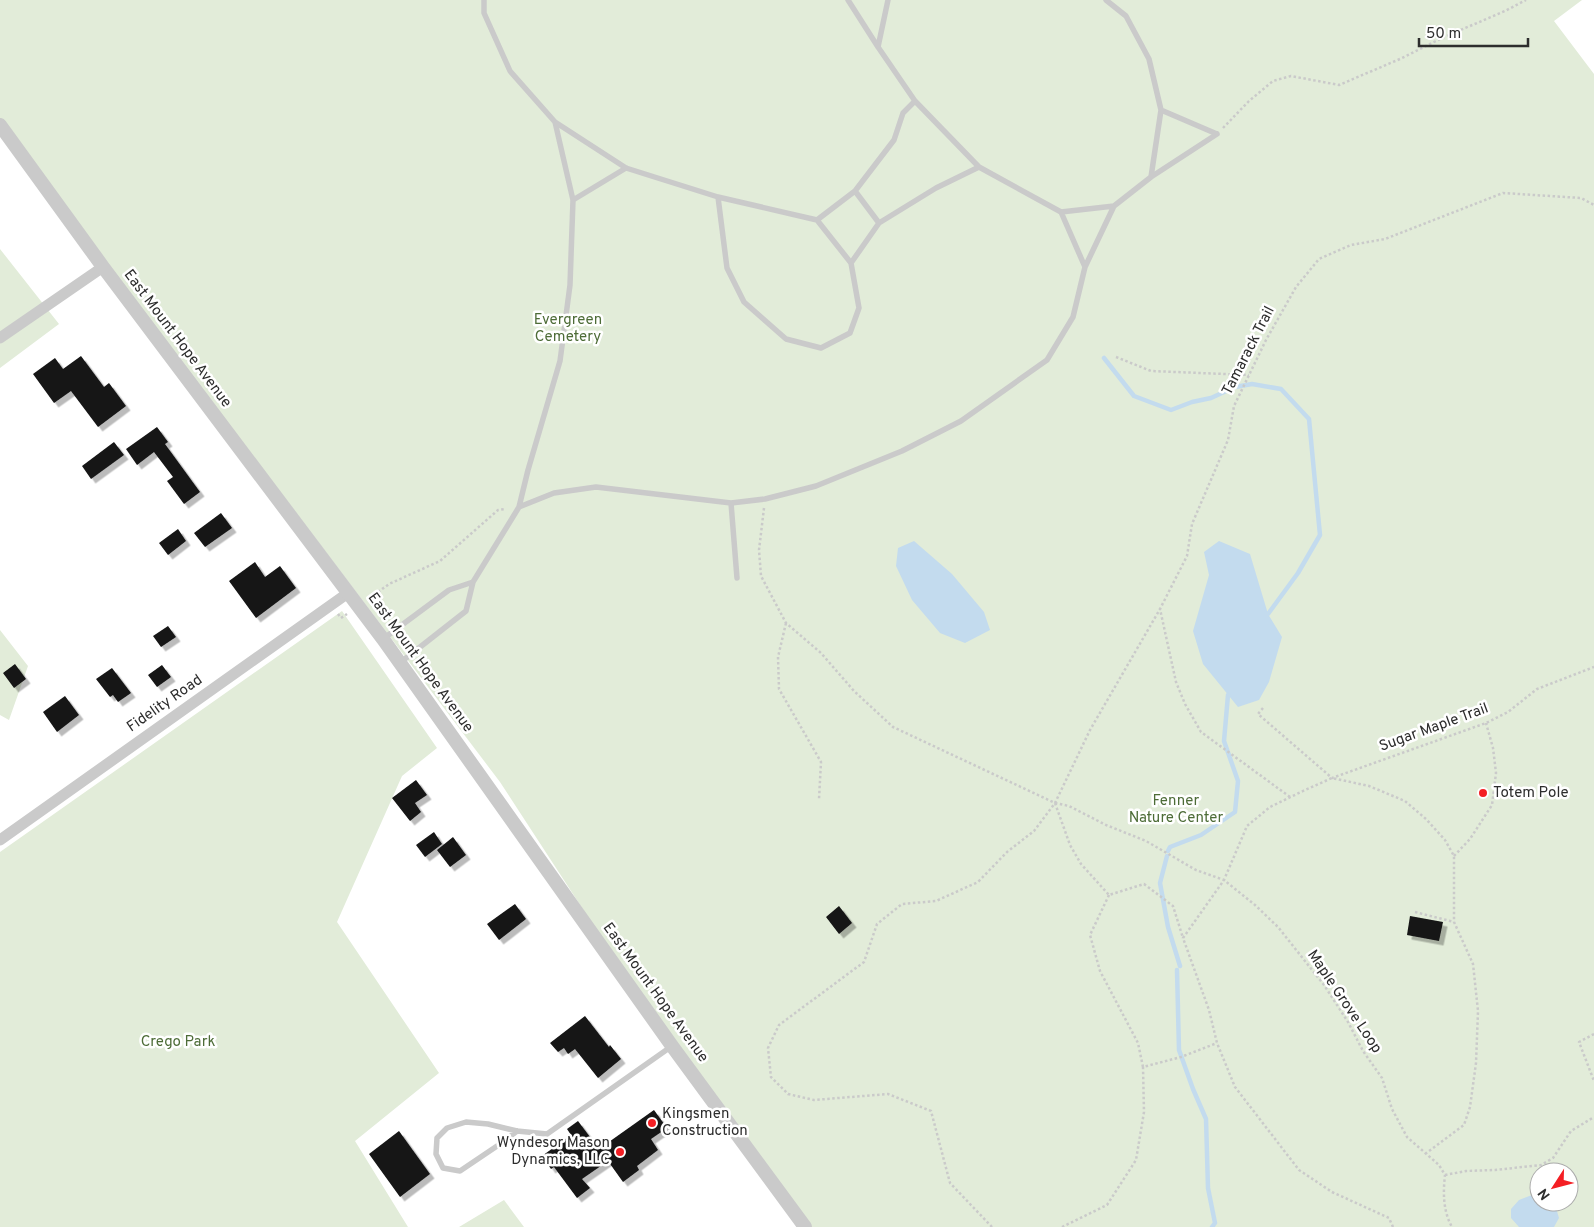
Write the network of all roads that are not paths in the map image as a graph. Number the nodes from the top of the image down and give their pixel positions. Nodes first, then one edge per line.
1 (484, 0) edge
2 (848, 0) edge
3 (888, 0) edge
4 (1106, 0) edge
5 (878, 47) junction
6 (915, 101) junction
7 (1161, 110) junction
8 (555, 122) junction
9 (0, 125) edge
10 (979, 167) junction
11 (626, 168) junction
12 (1152, 177) junction
13 (855, 191) junction
14 (718, 197) junction
15 (573, 200) junction
16 (1114, 206) junction
17 (1061, 212) junction
18 (817, 220) junction
19 (879, 223) junction
20 (851, 263) junction
21 (103, 267) junction
22 (1084, 267) junction
23 (0, 338) edge
24 (730, 503) junction
25 (519, 507) junction
26 (737, 578) dead end
27 (473, 582) junction
28 (348, 593) junction
29 (383, 639) junction
30 (400, 663) junction
31 (0, 840) edge
32 (672, 1046) junction
33 (517, 1131) junction
34 (805, 1227) edge

1 - 8 lane
2 - 5 lane
3 - 5 lane
4 - 7 lane
5 - 6 lane
6 - 10 lane
6 - 13 lane
7 - 12 lane
7 - 12 lane
8 - 11 lane
8 - 15 lane
9 - 21 street, East Mount Hope Avenue
10 - 17 lane
10 - 19 lane
11 - 14 lane
11 - 15 lane
12 - 16 lane
13 - 18 lane
13 - 19 lane
14 - 18 lane
14 - 20 lane
15 - 25 lane
16 - 17 lane
16 - 22 lane
17 - 22 lane
18 - 20 lane
19 - 20 lane
21 - 23 street
21 - 28 street, East Mount Hope Avenue
22 - 24 lane
24 - 25 lane
24 - 26 lane
25 - 27 lane
27 - 29 lane
27 - 30 lane
28 - 29 street, East Mount Hope Avenue
28 - 31 street, Fidelity Road
29 - 30 street, East Mount Hope Avenue
30 - 32 street, East Mount Hope Avenue
32 - 33 lane
32 - 34 street, East Mount Hope Avenue
33 - 33 lane

